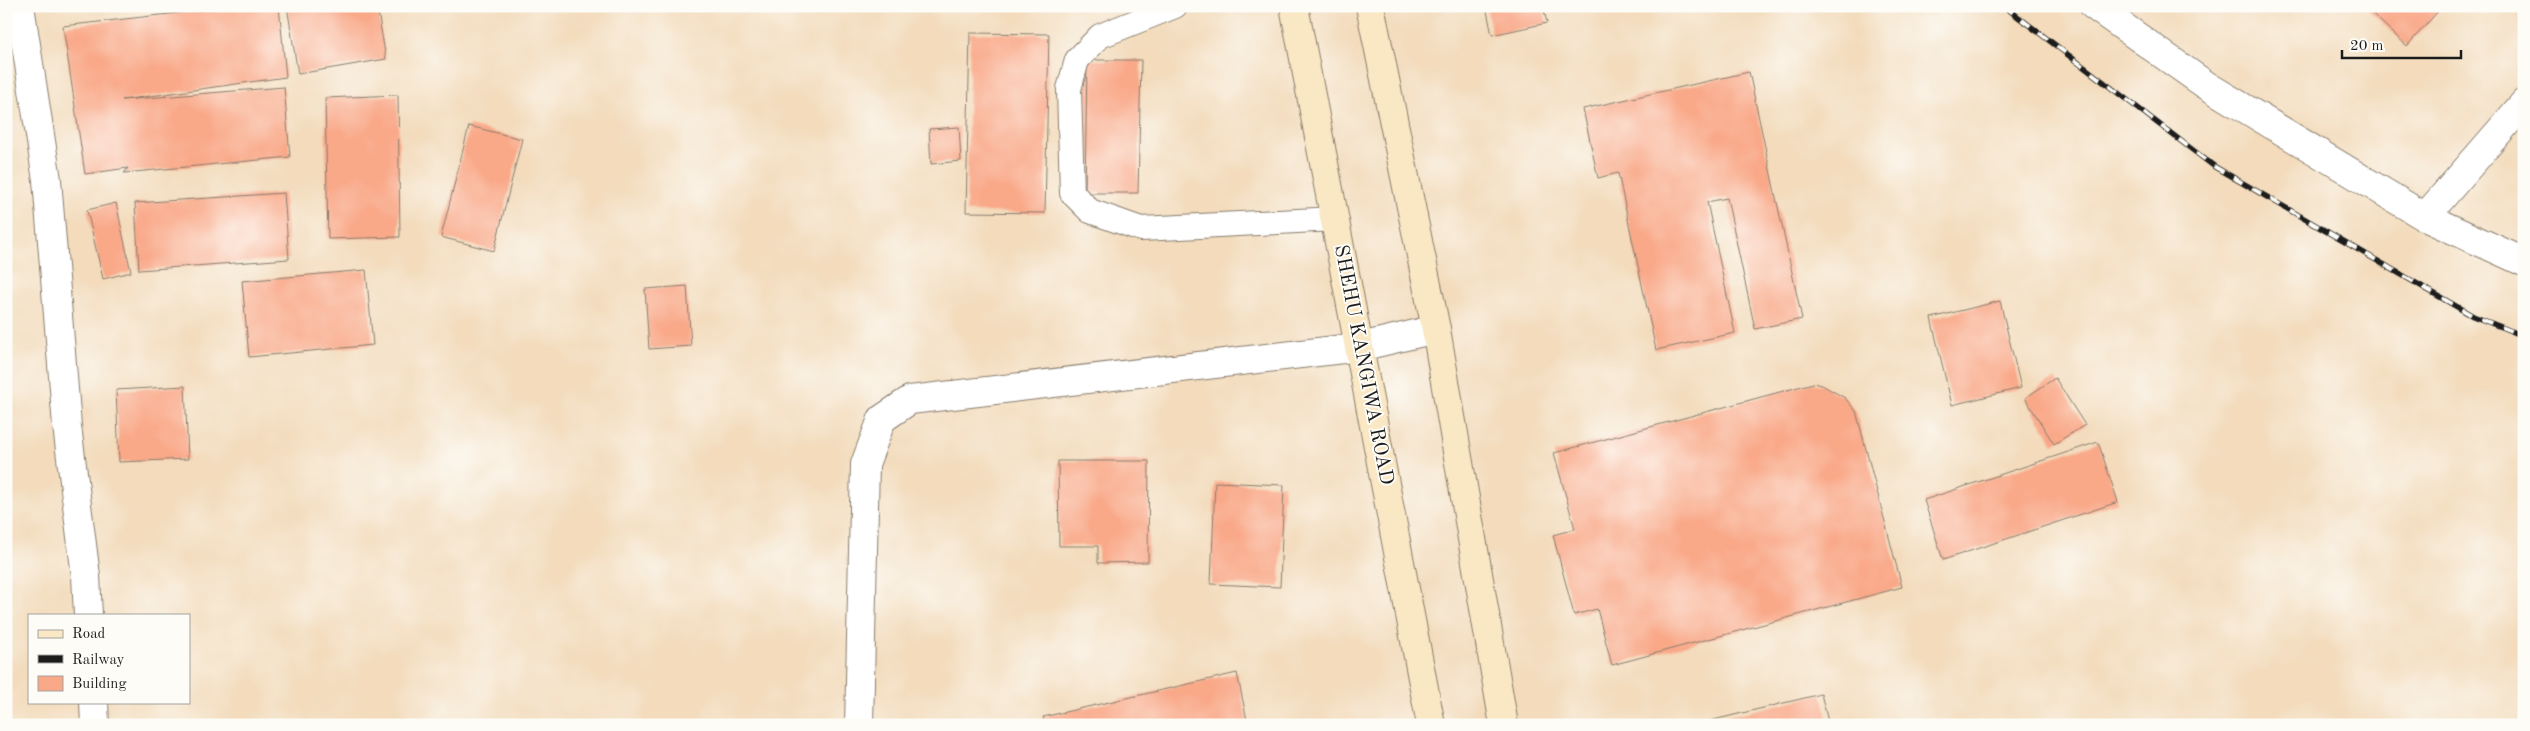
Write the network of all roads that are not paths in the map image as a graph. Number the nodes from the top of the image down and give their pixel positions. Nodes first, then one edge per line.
1 (20, 6) edge
2 (1175, 6) edge
3 (1294, 6) edge
4 (1370, 6) edge
5 (2094, 6) edge
6 (2524, 104) edge
7 (2425, 218) junction
8 (1335, 219) junction
9 (2524, 262) edge
10 (1436, 329) junction
11 (1360, 347) junction
12 (88, 614) edge
13 (94, 704) edge
14 (95, 725) edge
15 (859, 725) edge
16 (1431, 725) edge
17 (1504, 725) edge

1 - 12 street
2 - 8 lane
3 - 8 main road, SHEHU KANGIWA ROAD
4 - 10 main road
5 - 7 street
6 - 7 street
7 - 9 street
8 - 11 main road, SHEHU KANGIWA ROAD
10 - 11 street
10 - 17 main road
11 - 15 street
11 - 16 main road, SHEHU KANGIWA ROAD
13 - 14 street

